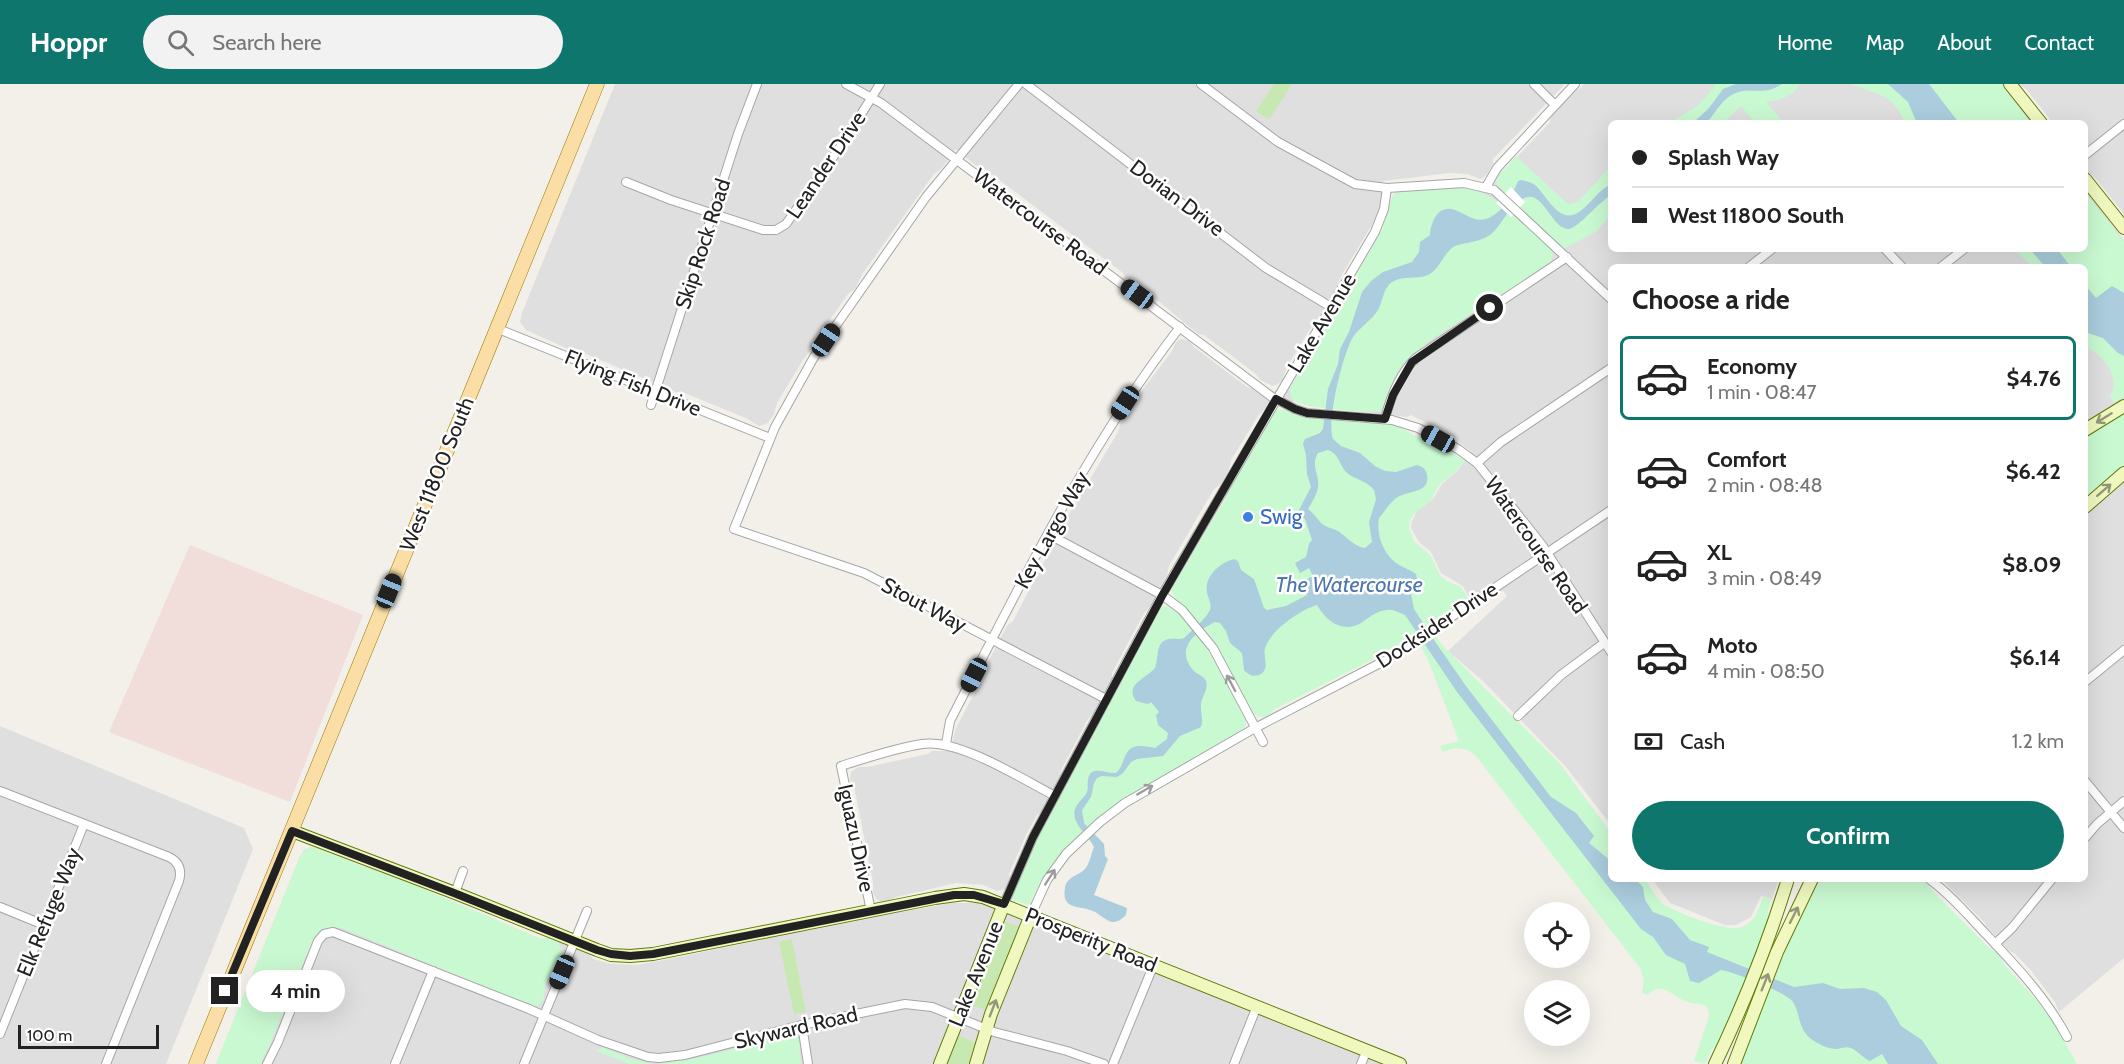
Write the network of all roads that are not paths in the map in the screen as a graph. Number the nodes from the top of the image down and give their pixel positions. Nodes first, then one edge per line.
1 (597, 84) edge
2 (757, 84) edge
3 (846, 84) edge
4 (880, 84) edge
5 (1019, 84) edge
6 (1026, 84) edge
7 (1201, 84) edge
8 (1534, 84) edge
9 (1575, 84) edge
10 (2010, 84) edge
11 (872, 97) junction
12 (1555, 105) junction
13 (2039, 120) edge
14 (2124, 124) edge
15 (2088, 153) edge
16 (956, 160) junction
17 (626, 182) dead end
18 (2088, 183) edge
19 (1486, 187) junction
20 (1387, 188) junction
21 (713, 214) junction
22 (2124, 228) edge
23 (1768, 252) edge
24 (1888, 252) edge
25 (1960, 252) edge
26 (1567, 257) junction
27 (1753, 264) edge
28 (1899, 264) edge
29 (1945, 264) edge
30 (1608, 295) edge
31 (1331, 307) junction
32 (1180, 327) junction
33 (496, 328) junction
34 (1608, 371) edge
35 (656, 392) junction
36 (1276, 399) junction
37 (651, 405) dead end
38 (2124, 406) edge
39 (1385, 419) junction
40 (2088, 428) edge
41 (770, 438) junction
42 (1477, 463) junction
43 (2124, 473) edge
44 (2088, 504) edge
45 (1608, 512) edge
46 (1048, 534) junction
47 (1547, 554) junction
48 (1162, 596) junction
49 (991, 641) junction
50 (1605, 643) junction
51 (1608, 648) edge
52 (2124, 650) edge
53 (2088, 680) edge
54 (1106, 699) junction
55 (1518, 716) dead end
56 (1255, 728) junction
57 (1263, 742) dead end
58 (945, 744) junction
59 (2088, 785) edge
60 (0, 791) edge
61 (1054, 795) junction
62 (2124, 801) edge
63 (2111, 812) junction
64 (84, 824) junction
65 (2124, 828) edge
66 (292, 831) junction
67 (2088, 835) edge
68 (463, 871) dead end
69 (1787, 882) edge
70 (1810, 882) edge
71 (1932, 882) edge
72 (2050, 882) edge
73 (454, 893) junction
74 (1004, 904) junction
75 (0, 907) edge
76 (587, 911) dead end
77 (871, 911) junction
78 (1031, 915) junction
79 (44, 925) junction
80 (575, 942) junction
81 (1995, 944) junction
82 (1771, 950) junction
83 (1154, 964) junction
84 (433, 971) junction
85 (1257, 1006) junction
86 (1747, 1010) junction
87 (544, 1016) junction
88 (959, 1018) junction
89 (802, 1025) junction
90 (1, 1028) edge
91 (986, 1029) junction
92 (2067, 1037) dead end
93 (1366, 1050) junction
94 (106, 1064) edge
95 (196, 1064) edge
96 (267, 1064) edge
97 (395, 1064) edge
98 (524, 1064) edge
99 (808, 1064) edge
100 (940, 1064) edge
101 (976, 1064) edge
102 (1104, 1064) edge
103 (1113, 1064) edge
104 (1234, 1064) edge
105 (1361, 1064) edge
106 (1401, 1064) edge
107 (1715, 1064) edge
108 (1734, 1064) edge

1 - 33 main road, West 11800 South
2 - 21 street, Skip Rock Road
3 - 11 street, Watercourse Road
4 - 11 street, Leander Drive
5 - 16 street
6 - 31 street, Dorian Drive
7 - 20 street
8 - 12 street
9 - 12 street
10 - 13 street
11 - 16 street, Watercourse Road
11 - 21 street, Leander Drive
12 - 19 street
14 - 15 street
16 - 32 street, Watercourse Road
16 - 41 street
17 - 21 street, Leander Drive
18 - 22 street
19 - 20 street
19 - 26 street
20 - 31 street, Lake Avenue
21 - 35 street, Skip Rock Road
23 - 27 street
24 - 28 street
25 - 29 street
26 - 30 street
26 - 39 street
31 - 36 street, Lake Avenue
32 - 36 street, Watercourse Road
32 - 46 street, Key Largo Way
33 - 35 street, Flying Fish Drive
33 - 66 main road, West 11800 South
34 - 42 street
35 - 37 street, Skip Rock Road
35 - 41 street, Flying Fish Drive
36 - 39 street, Watercourse Road
36 - 48 street, Lake Avenue
38 -> 40 street
39 - 42 street, Watercourse Road
41 - 49 street, Stout Way
42 - 47 street, Watercourse Road
44 -> 43 street
45 - 47 street, Docksider Drive
46 - 48 street
46 - 49 street, Key Largo Way
47 - 50 street, Watercourse Road
47 - 56 street, Docksider Drive
48 - 54 street, Lake Avenue
56 -> 48 street
49 - 54 street, Stout Way
49 - 58 street, Key Largo Way
50 - 51 street, Watercourse Road
50 - 55 street
52 - 53 street
54 - 61 street, Lake Avenue
56 - 57 street
78 -> 56 street, Lake Avenue
58 - 61 street
58 - 77 street, Iguazu Drive
59 - 63 street
60 - 64 street
61 - 74 street, Lake Avenue
62 - 63 street
63 - 65 street
63 - 67 street
64 - 79 street, Elk Refuge Way
64 - 94 street
66 - 73 street, Prosperity Road
66 - 95 main road, West 11800 South
68 - 73 street
69 - 82 street
82 -> 70 street
71 - 81 street
72 - 81 street
73 - 80 street, Prosperity Road
74 - 77 street, Prosperity Road
74 - 78 street, Prosperity Road
74 - 88 street, Lake Avenue
75 - 79 street
76 - 80 street
77 - 80 street, Prosperity Road
78 - 83 street, Prosperity Road
91 -> 78 street, Lake Avenue
79 - 90 street, Elk Refuge Way
80 - 87 street
81 - 92 street
82 - 86 street
83 - 85 street, Prosperity Road
83 - 103 street
84 - 87 street, Skyward Road
84 - 96 street, Skyward Road
84 - 97 street
85 - 93 street, Prosperity Road
85 - 104 street
86 - 107 street
86 - 108 street
87 - 89 street, Skyward Road
87 - 98 street
88 - 89 street, Skyward Road
88 - 91 street, Skyward Road
88 - 100 street, Lake Avenue
89 - 99 street
91 - 101 street, Lake Avenue
91 - 102 street, Skyward Road
93 - 105 street
93 - 106 street, Prosperity Road

